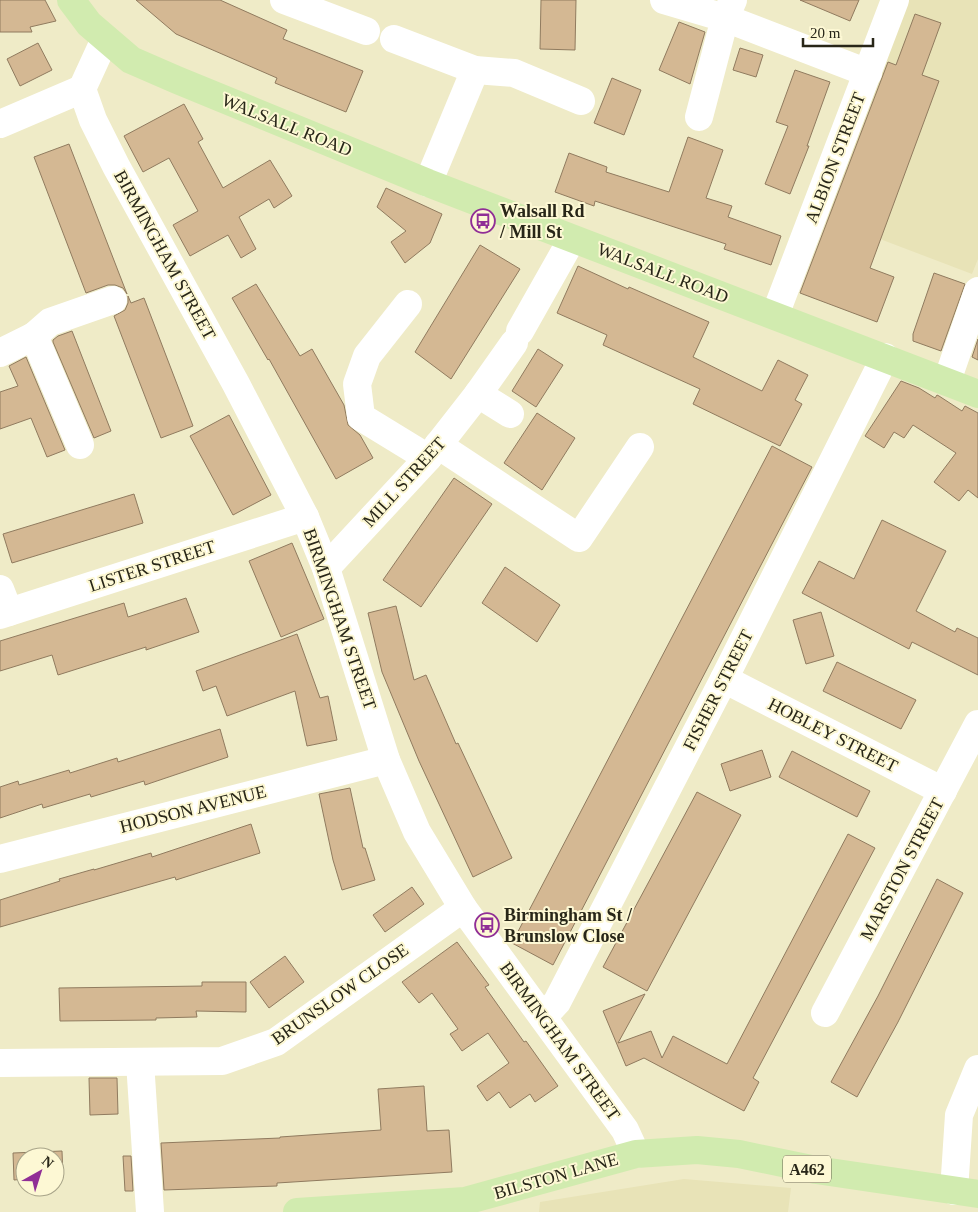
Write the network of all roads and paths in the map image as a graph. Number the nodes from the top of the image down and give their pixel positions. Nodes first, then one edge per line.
1 (71, 0) edge
2 (664, 0) edge
3 (895, 0) edge
4 (288, 1) edge
5 (729, 9) edge
6 (366, 30) dead end
7 (105, 39) junction
8 (394, 39) dead end
9 (475, 70) junction
10 (868, 73) junction
11 (82, 89) junction
12 (581, 101) dead end
13 (699, 117) dead end
14 (0, 124) edge
15 (428, 183) junction
16 (572, 239) junction
17 (978, 291) edge
18 (113, 300) dead end
19 (408, 304) dead end
20 (775, 315) junction
21 (34, 336) junction
22 (0, 354) edge
23 (885, 357) junction
24 (946, 381) junction
25 (478, 394) junction
26 (978, 394) edge
27 (510, 414) dead end
28 (80, 445) dead end
29 (640, 447) dead end
30 (433, 452) junction
31 (305, 517) junction
32 (326, 568) junction
33 (3, 605) edge
34 (724, 679) junction
35 (978, 724) edge
36 (386, 760) junction
37 (943, 791) junction
38 (0, 859) edge
39 (463, 908) junction
40 (826, 1013) dead end
41 (543, 1018) junction
42 (140, 1062) junction
43 (0, 1063) edge
44 (978, 1069) edge
45 (636, 1154) junction
46 (966, 1192) edge
47 (150, 1212) edge
48 (296, 1212) edge

1 - 7 main road, WALSALL ROAD
2 - 5 street
3 - 10 street, ALBION STREET
4 - 6 street
5 - 10 street
5 - 13 street
7 - 11 street
7 - 15 main road, WALSALL ROAD
8 - 9 street
9 - 12 street
9 - 15 street
10 - 20 street, ALBION STREET
11 - 14 street
11 - 31 street, BIRMINGHAM STREET
15 - 16 main road, WALSALL ROAD
16 - 20 main road, WALSALL ROAD
16 - 25 street, MILL STREET
17 - 24 street
18 - 21 street
19 - 30 street
20 - 23 main road, WALSALL ROAD
21 - 22 street
21 - 28 street
23 - 24 main road, WALSALL ROAD
23 - 34 street, FISHER STREET
24 - 26 main road, WALSALL ROAD
25 - 27 street
25 - 30 street, MILL STREET
29 - 30 street
30 - 32 street, MILL STREET
31 - 32 street, BIRMINGHAM STREET
31 - 33 street, LISTER STREET
32 - 36 street, BIRMINGHAM STREET
34 - 37 street, HOBLEY STREET
34 - 41 street, FISHER STREET
35 - 37 street, MARSTON STREET
36 - 38 street, HODSON AVENUE
36 - 39 street, BIRMINGHAM STREET
37 - 40 street, MARSTON STREET
39 - 41 street, BIRMINGHAM STREET
39 - 42 street, BRUNSLOW CLOSE
41 - 45 street, BIRMINGHAM STREET
42 - 43 street, BRUNSLOW CLOSE
42 - 47 street
44 - 46 street
45 - 46 main road, A462
45 - 48 main road, BILSTON LANE / A462

